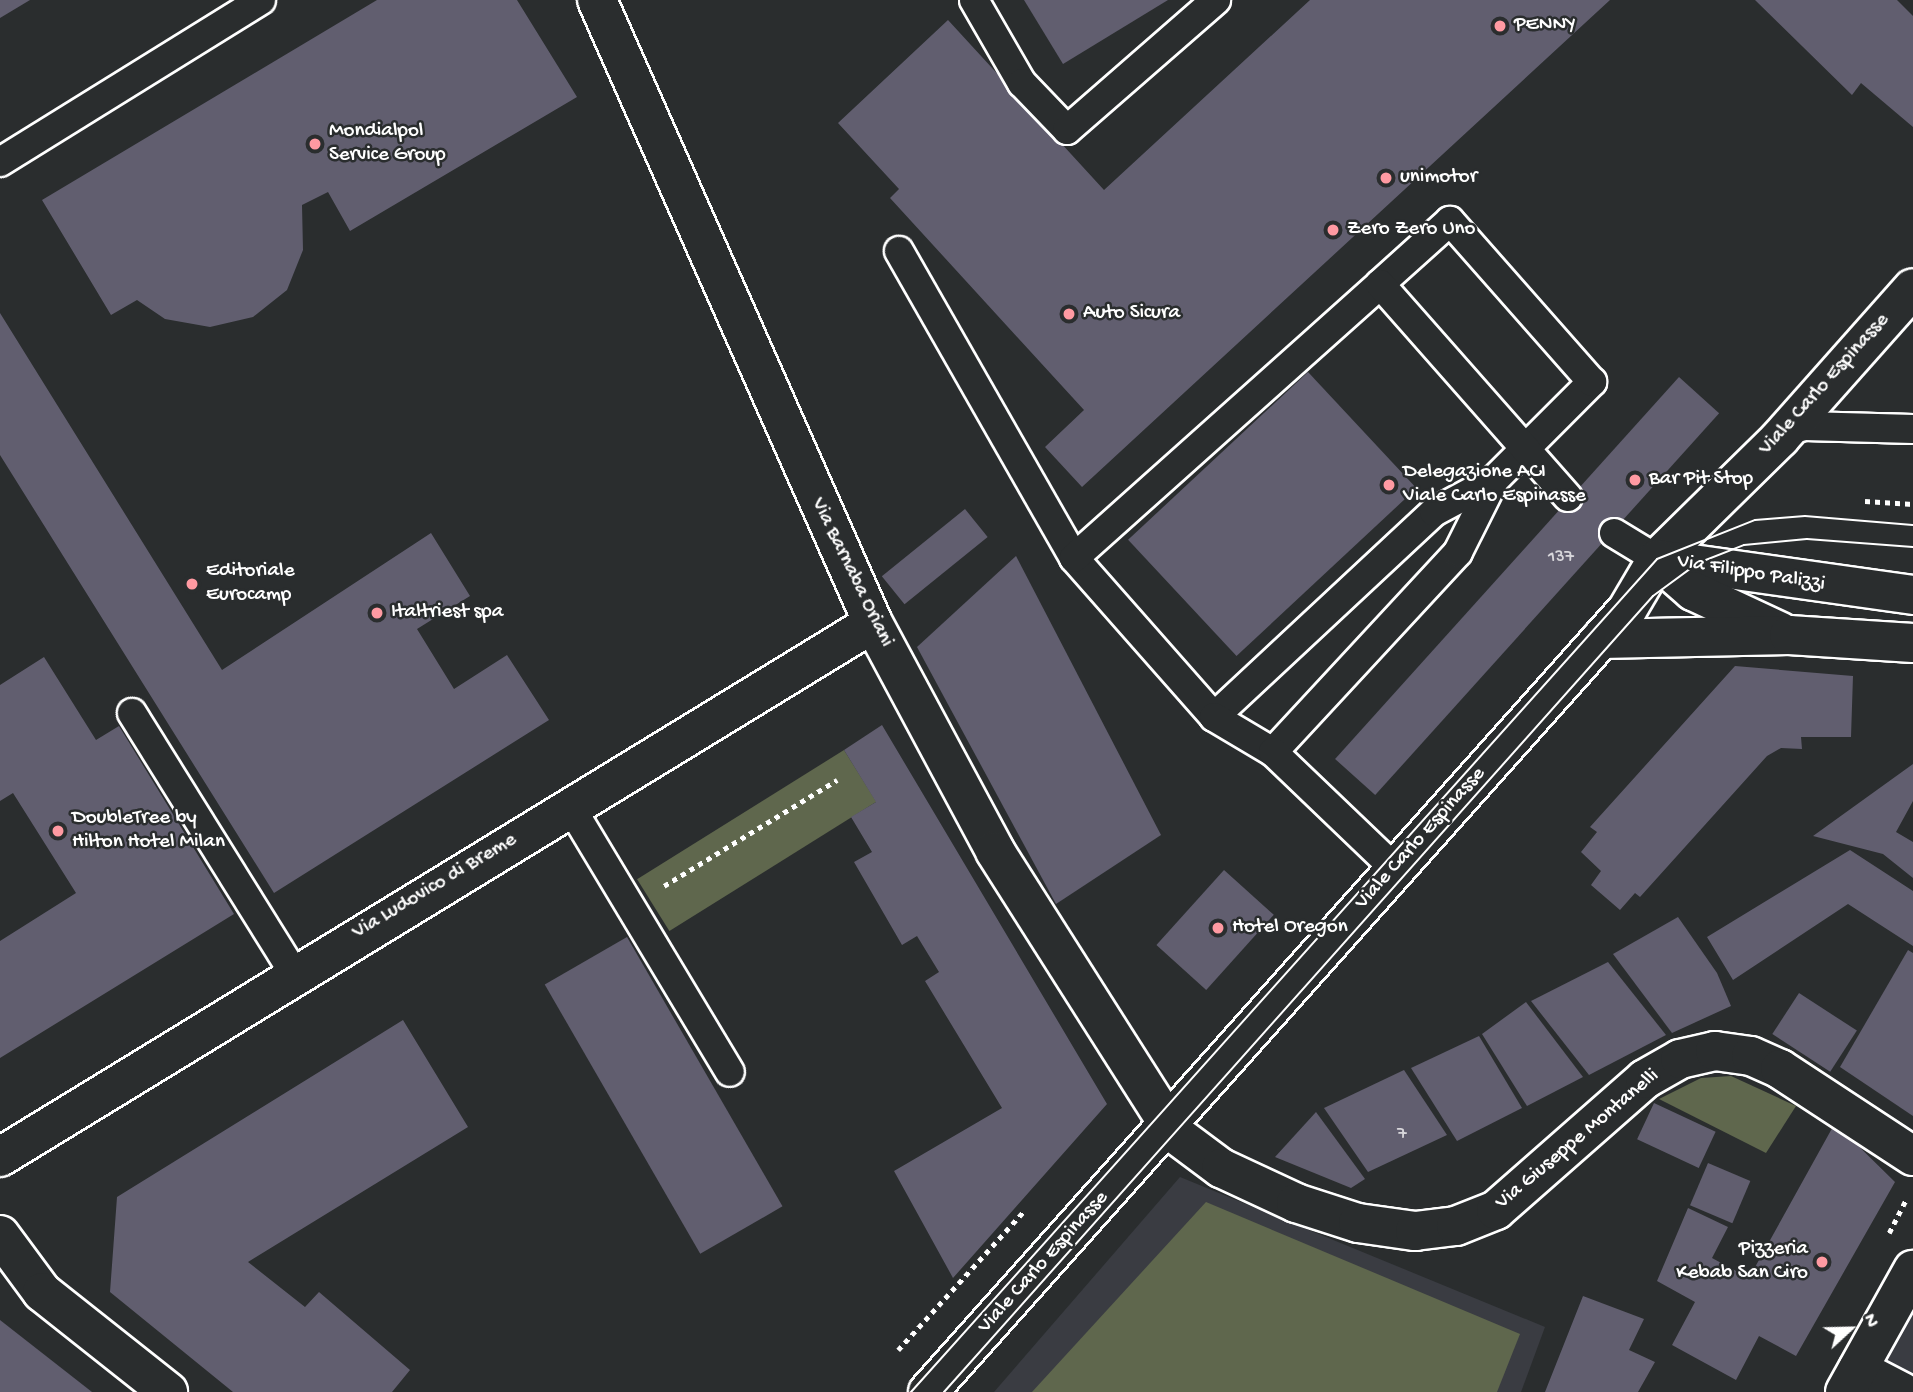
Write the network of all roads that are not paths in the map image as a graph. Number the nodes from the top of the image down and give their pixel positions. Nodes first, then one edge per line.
1 (261, 0) edge
2 (597, 0) edge
3 (974, 0) edge
4 (1216, 0) edge
5 (0, 162) edge
6 (898, 251) dead end
7 (1380, 284) junction
8 (1913, 288) edge
9 (1913, 429) edge
10 (1786, 431) junction
11 (1525, 449) junction
12 (1494, 480) junction
13 (1568, 497) dead end
14 (1614, 533) dead end
15 (1073, 558) junction
16 (1657, 559) junction
17 (1913, 595) edge
18 (873, 623) junction
19 (1789, 635) junction
20 (1601, 639) junction
21 (1913, 643) edge
22 (132, 713) dead end
23 (1214, 717) junction
24 (1273, 752) junction
25 (570, 806) junction
26 (1395, 869) junction
27 (294, 973) junction
28 (730, 1072) dead end
29 (1163, 1122) junction
30 (1913, 1156) edge
31 (0, 1157) edge
32 (0, 1235) edge
33 (1913, 1270) edge
34 (1851, 1381) edge
35 (168, 1392) edge
36 (928, 1392) edge
37 (1902, 1392) edge

1 - 5 lane
2 - 18 street, Via Barnaba Oriani
3 - 4 lane
6 - 15 lane
7 - 11 lane
7 - 11 lane
7 - 15 lane
8 - 10 street, Viale Carlo Espinasse
9 - 10 lane
10 - 16 street, Viale Carlo Espinasse
11 - 12 lane
11 - 13 lane
12 - 23 lane
12 - 24 lane
14 - 16 lane
15 - 23 lane
16 - 17 street, Via Filippo Palizzi
16 - 19 street, Via Filippo Palizzi
16 - 20 street, Viale Carlo Espinasse
18 - 25 street, Via Ludovico di Breme
18 - 29 street, Via Barnaba Oriani
19 - 20 street, Via Filippo Palizzi
19 - 21 street, Via Filippo Palizzi
20 - 26 street, Viale Carlo Espinasse
22 - 27 lane
23 - 24 lane
24 - 26 lane
25 - 27 street, Via Ludovico di Breme
25 - 28 lane
26 - 29 street, Viale Carlo Espinasse
27 - 31 street, Via Ludovico di Breme
29 - 30 street, Via Giuseppe Montanelli
29 - 36 street, Viale Carlo Espinasse
32 - 35 street
33 - 34 street
34 - 37 street

